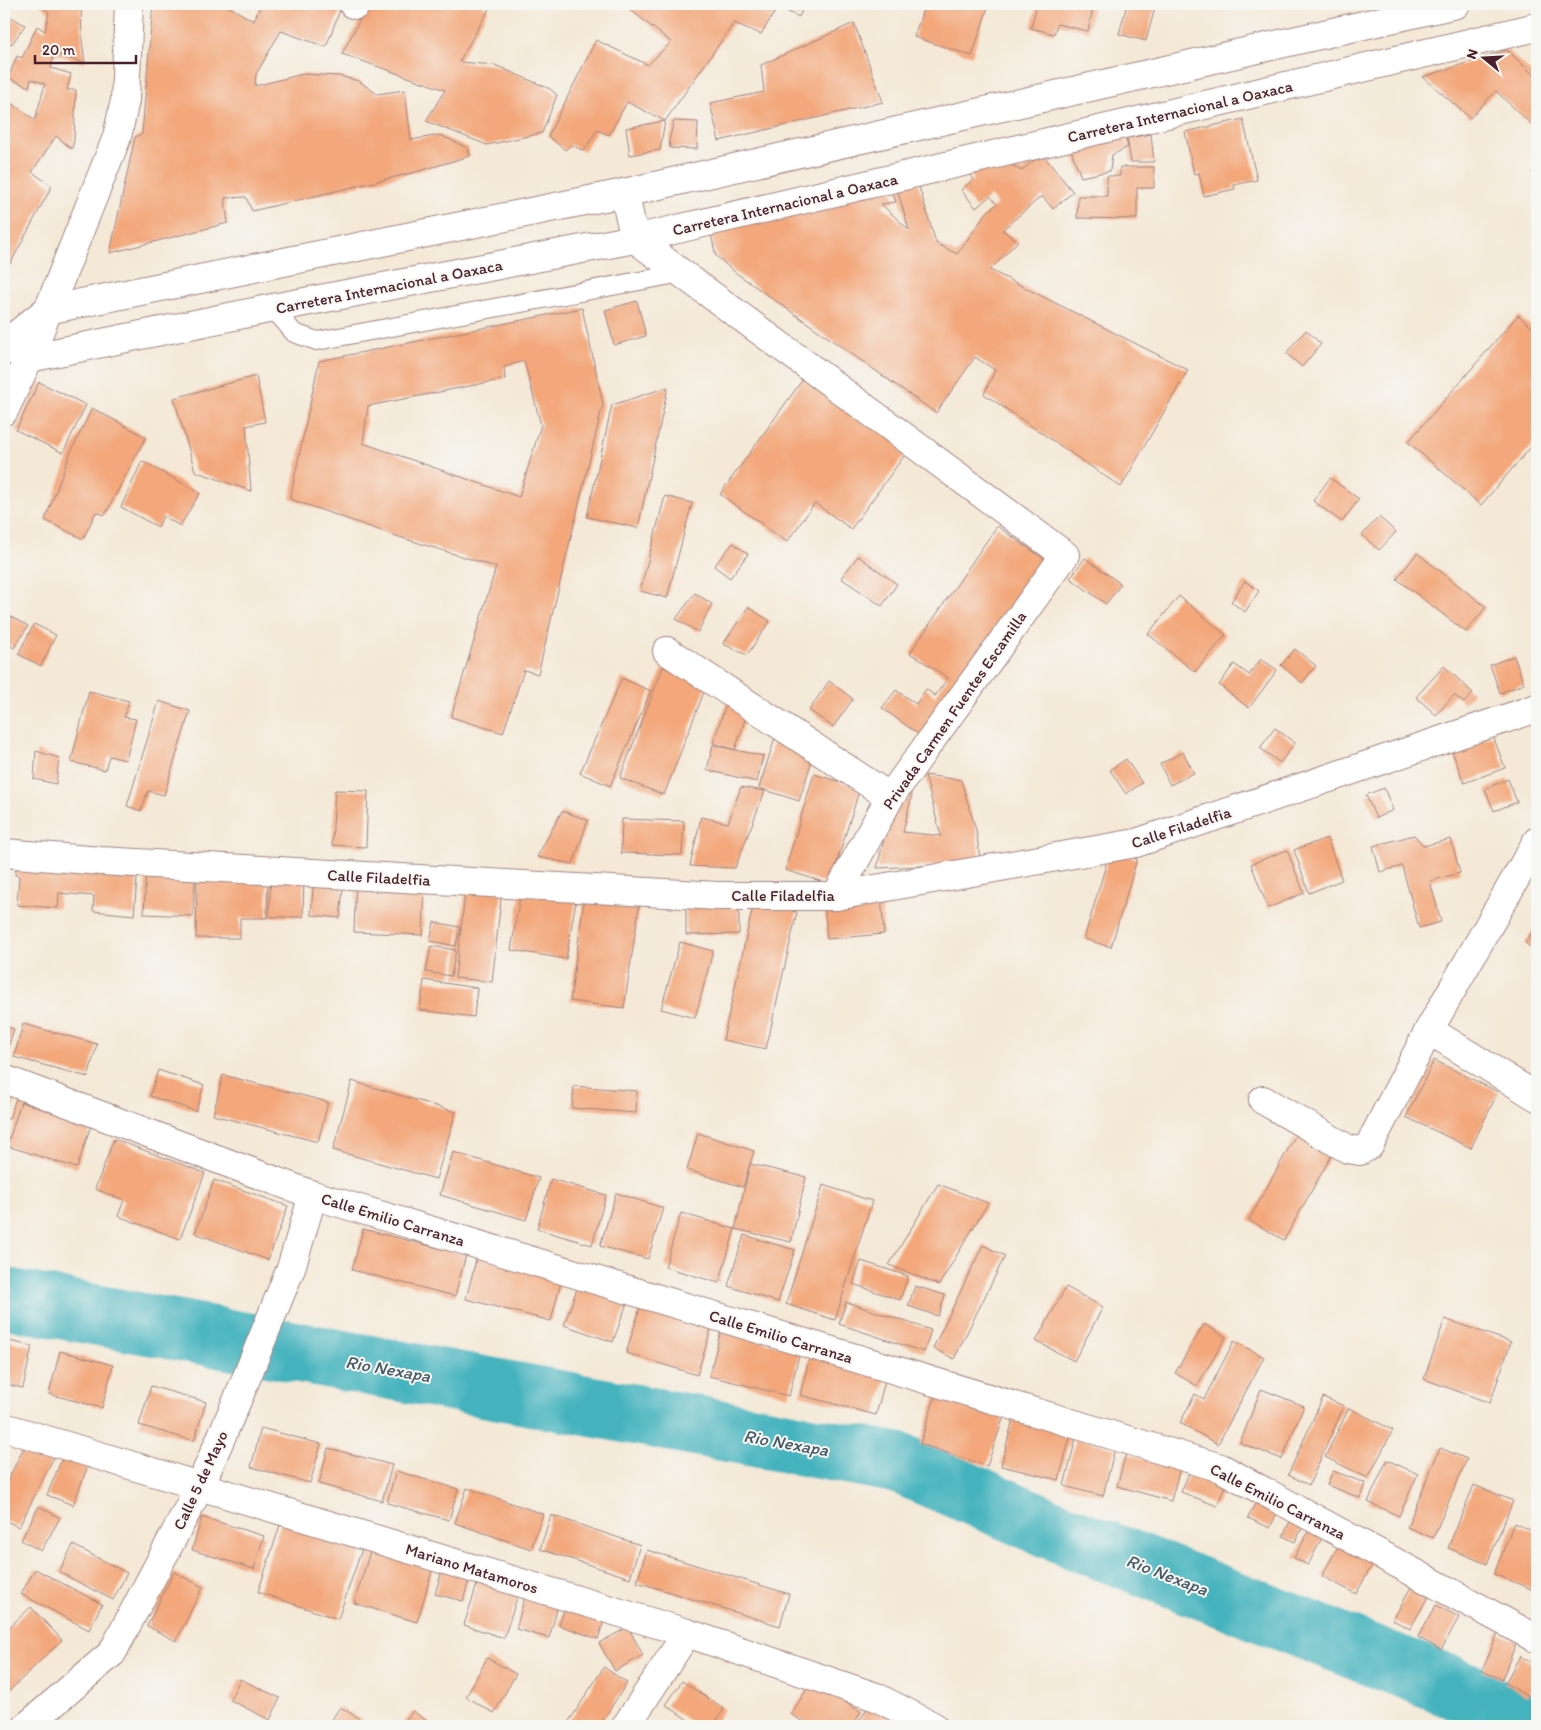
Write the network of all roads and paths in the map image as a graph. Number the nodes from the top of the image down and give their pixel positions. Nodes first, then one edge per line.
1 (129, 4) edge
2 (1456, 4) edge
3 (1537, 28) edge
4 (624, 193) junction
5 (635, 239) junction
6 (682, 273) junction
7 (273, 308) junction
8 (48, 310) junction
9 (4, 345) edge
10 (29, 358) junction
11 (4, 411) edge
12 (668, 651) dead end
13 (1537, 708) edge
14 (890, 797) junction
15 (1537, 841) edge
16 (4, 853) edge
17 (836, 896) junction
18 (1429, 1030) junction
19 (4, 1079) edge
20 (1537, 1097) edge
21 (1263, 1100) dead end
22 (312, 1195) junction
23 (4, 1427) edge
24 (200, 1486) junction
25 (687, 1633) junction
26 (1537, 1639) edge
27 (27, 1726) edge
28 (626, 1726) edge
29 (933, 1726) edge

1 - 8 street
2 - 4 street
3 - 5 street, Carretera Internacional a Oaxaca
4 - 5 street
4 - 8 street
5 - 6 street
5 - 7 street, Carretera Internacional a Oaxaca
6 - 7 lane
6 - 14 street, Privada Carmen Fuentes Escamilla
7 - 10 street, Carretera Internacional a Oaxaca
8 - 9 street
8 - 10 street
9 - 10 street
10 - 11 street
12 - 14 street
13 - 17 street, Calle Filadelfia
14 - 17 street, Privada Carmen Fuentes Escamilla
15 - 18 street
16 - 17 street, Calle Filadelfia
18 - 20 street
18 - 21 street
19 - 22 street, Calle Emilio Carranza
22 - 24 street, Calle 5 de Mayo
22 - 26 street, Calle Emilio Carranza
23 - 24 street, Mariano Matamoros
24 - 25 street, Mariano Matamoros
24 - 27 street, Calle 5 de Mayo
25 - 28 street
25 - 29 street, Mariano Matamoros

